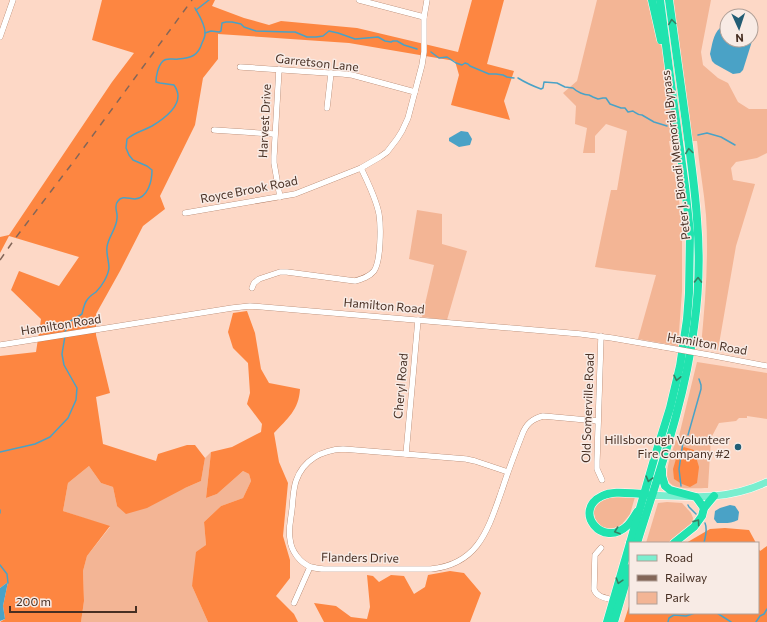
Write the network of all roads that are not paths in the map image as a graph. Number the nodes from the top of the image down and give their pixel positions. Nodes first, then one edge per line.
1 (13, 0) edge
2 (359, 0) edge
3 (427, 0) edge
4 (652, 0) edge
5 (660, 0) edge
6 (669, 0) edge
7 (424, 17) junction
8 (0, 37) edge
9 (240, 66) dead end
10 (279, 69) junction
11 (330, 73) junction
12 (670, 76) junction
13 (415, 92) junction
14 (327, 108) dead end
15 (214, 130) dead end
16 (274, 134) junction
17 (361, 168) junction
18 (280, 197) junction
19 (185, 213) dead end
20 (252, 288) dead end
21 (418, 320) junction
22 (601, 336) junction
23 (0, 345) edge
24 (767, 366) edge
25 (598, 421) junction
26 (406, 454) junction
27 (662, 464) junction
28 (508, 472) junction
29 (602, 480) dead end
30 (767, 482) edge
31 (649, 495) junction
32 (714, 496) junction
33 (696, 497) junction
34 (642, 503) junction
35 (704, 508) junction
36 (630, 542) edge
37 (637, 542) edge
38 (675, 542) edge
39 (629, 547) edge
40 (601, 548) dead end
41 (310, 567) junction
42 (629, 570) edge
43 (629, 585) edge
44 (616, 601) junction
45 (294, 603) dead end
46 (607, 622) edge
47 (614, 622) edge

1 - 8 street
2 - 7 street
3 - 7 street, Royce Brook Road
4 - 12 highway
5 - 12 highway, Peter J. Biondi Memorial Bypass
27 -> 6 highway, Peter J. Biondi Memorial Bypass
7 - 13 street, Royce Brook Road
9 - 10 street, Garretson Lane
10 - 11 street, Garretson Lane
10 - 16 street, Harvest Drive
11 - 13 street, Garretson Lane
11 - 14 street
12 -> 31 highway, Peter J. Biondi Memorial Bypass
13 - 17 street, Royce Brook Road
15 - 16 street
16 - 18 street, Harvest Drive
17 - 18 street, Royce Brook Road
17 - 20 street
18 - 19 street, Royce Brook Road
21 - 22 street, Hamilton Road
21 - 23 street, Hamilton Road
21 - 26 street, Cheryl Road
22 - 24 street, Hamilton Road, bridge
22 - 25 street, Old Somerville Road
25 - 28 street, Flanders Drive
25 - 29 street, Old Somerville Road
26 - 28 street, Flanders Drive
26 - 41 street, Flanders Drive
27 - 31 highway, Peter J. Biondi Memorial Bypass
27 - 33 highway
28 - 41 street, Flanders Drive
30 - 32 main road
31 - 33 main road
31 - 34 highway
34 -> 31 highway
31 - 37 highway
32 - 33 main road
32 - 35 highway
33 - 35 highway
34 - 36 highway
38 -> 35 highway
39 -> 44 highway
40 - 44 street
41 - 45 street
42 - 44 highway
43 - 44 highway
44 - 46 highway
44 - 47 highway

